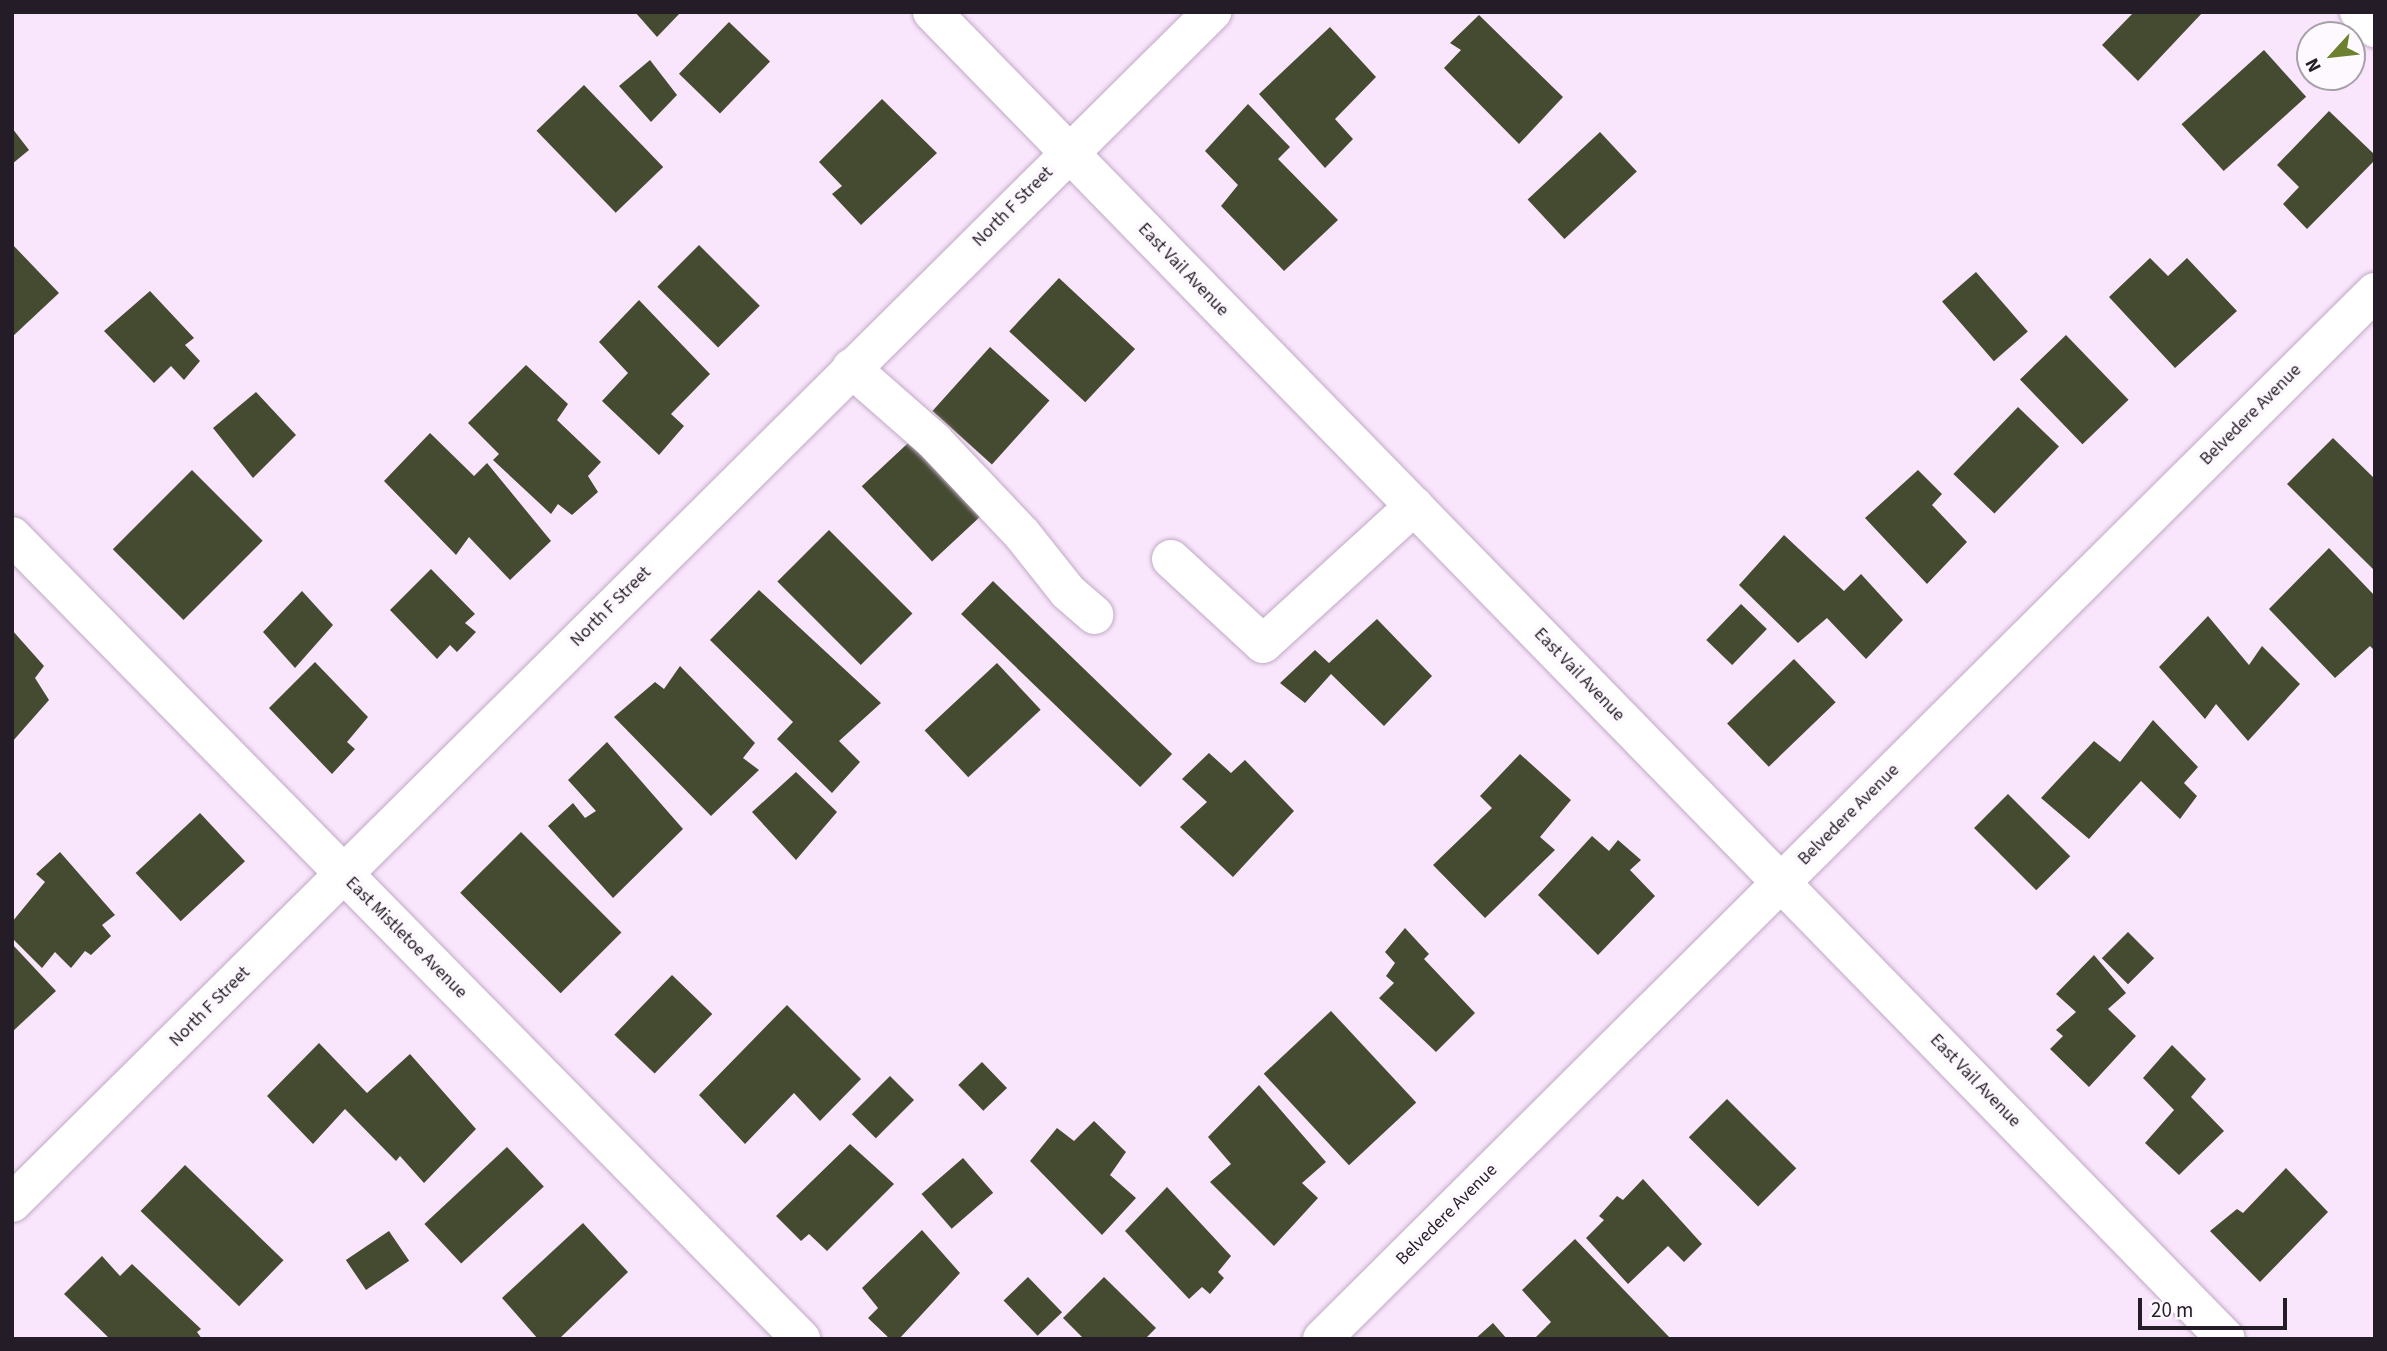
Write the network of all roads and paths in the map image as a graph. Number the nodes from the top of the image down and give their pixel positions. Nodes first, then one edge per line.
1 (932, 12) edge
2 (1212, 12) edge
3 (2359, 12) edge
4 (2375, 28) edge
5 (1068, 152) junction
6 (2375, 292) edge
7 (851, 368) junction
8 (1414, 506) junction
9 (12, 536) edge
10 (1171, 559) dead end
11 (1094, 615) dead end
12 (345, 875) junction
13 (1782, 882) junction
14 (12, 1203) edge
15 (780, 1332) edge
16 (1322, 1339) edge
17 (2226, 1339) edge

1 - 5 street, East Vail Avenue
2 - 5 street, North F Street
3 - 4 street
5 - 7 street, North F Street
5 - 8 street, East Vail Avenue
6 - 13 street, Belvedere Avenue
7 - 11 street
7 - 12 street, North F Street
8 - 10 street
8 - 13 street, East Vail Avenue
9 - 12 street, East Mistletoe Avenue
12 - 14 street, North F Street
12 - 15 street, East Mistletoe Avenue
13 - 16 street, Belvedere Avenue
13 - 17 street, East Vail Avenue

